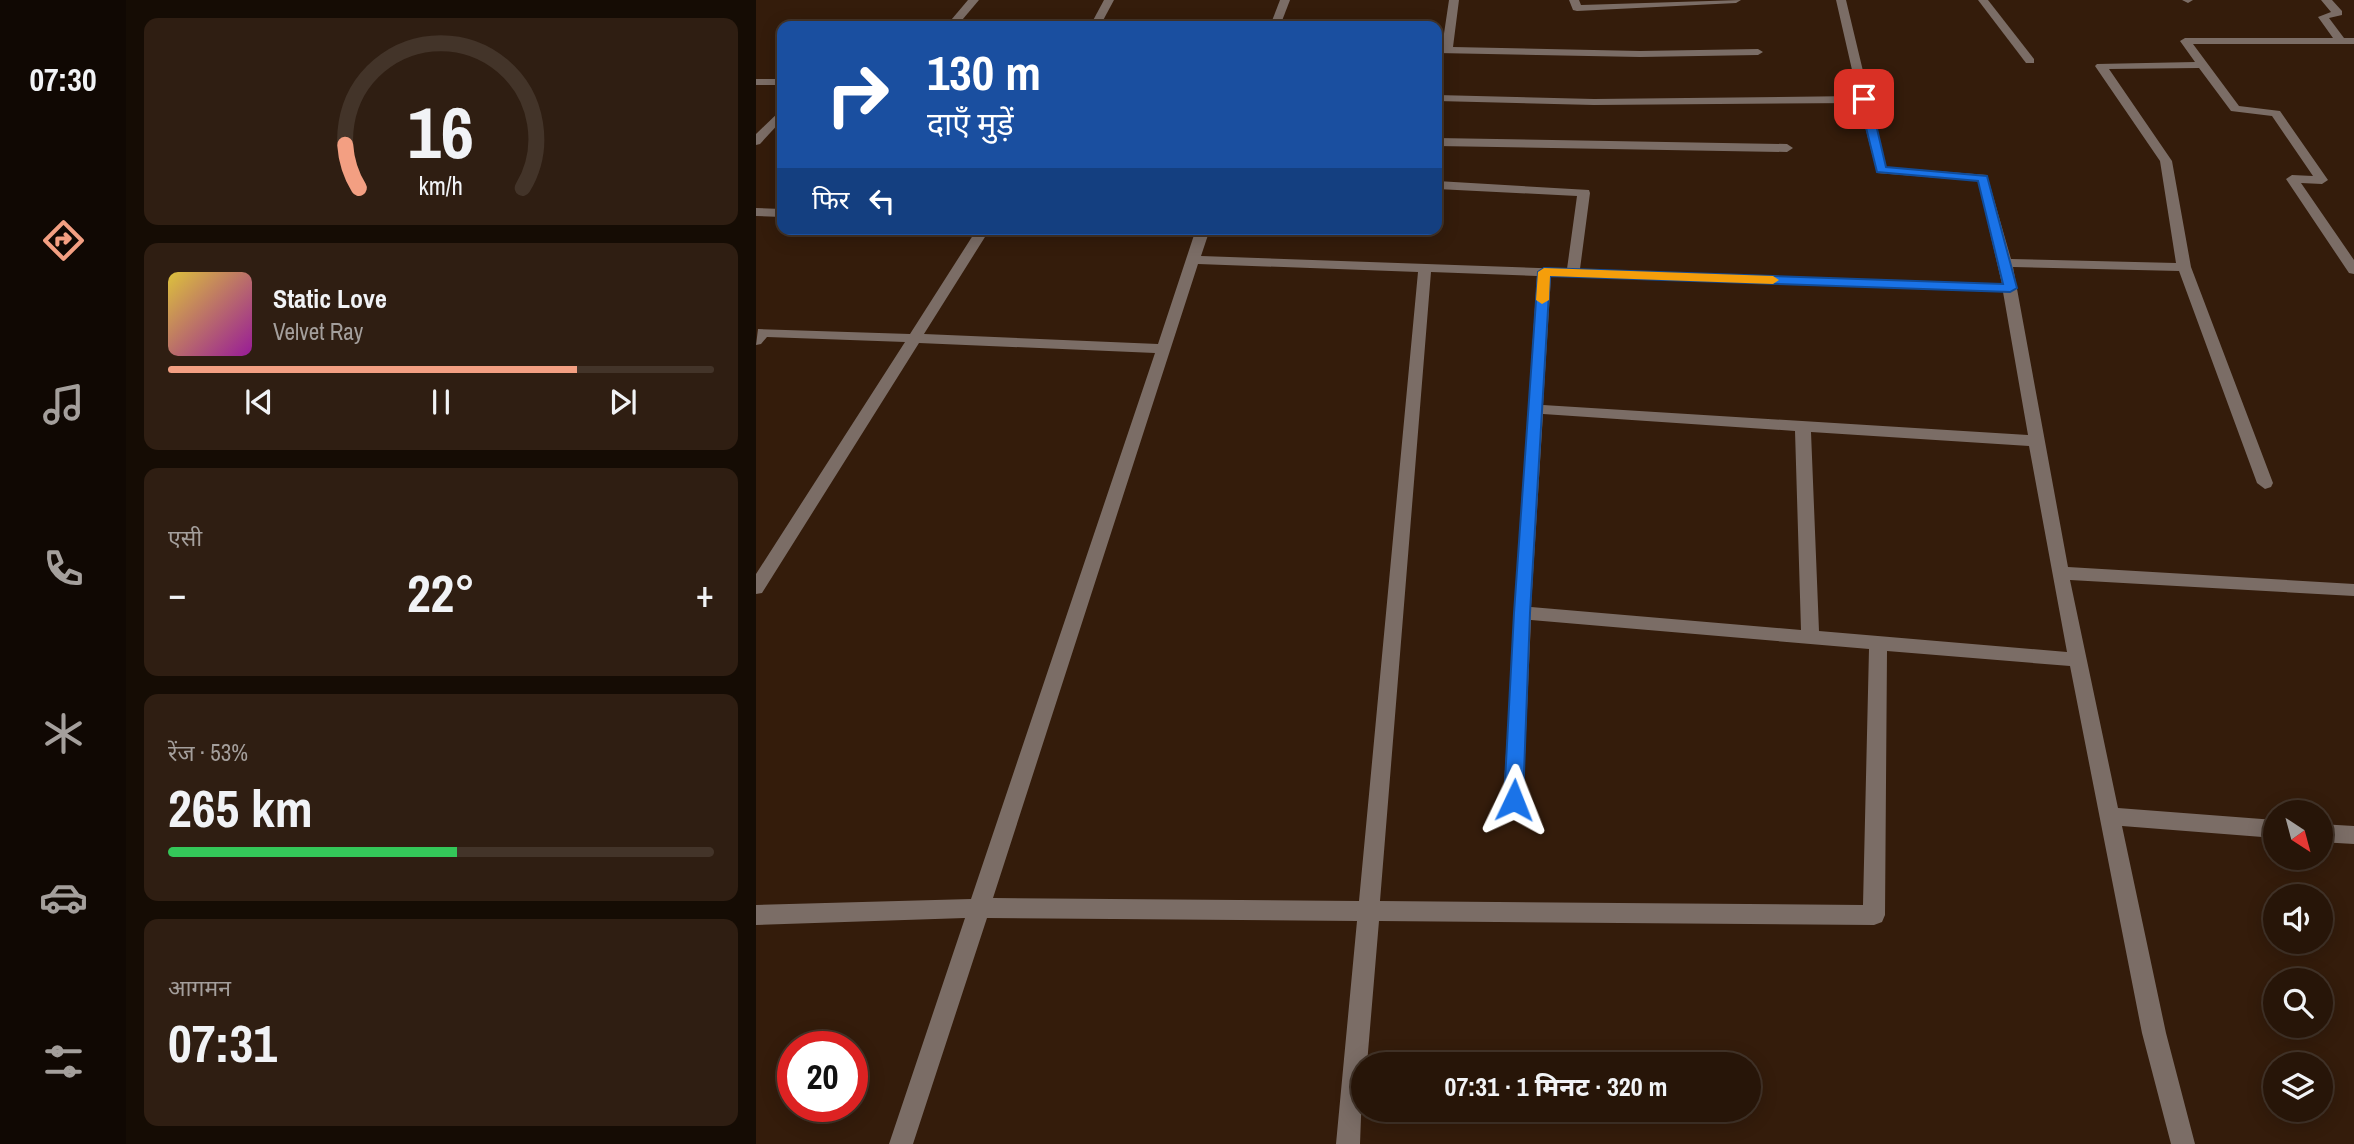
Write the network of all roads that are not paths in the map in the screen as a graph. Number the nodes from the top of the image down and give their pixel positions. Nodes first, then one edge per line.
1 (974, 0) edge
2 (1109, 0) edge
3 (1285, 0) edge
4 (1454, 0) edge
5 (1574, 0) edge
6 (1737, 0) edge
7 (1841, 0) edge
8 (1983, 0) edge
9 (2326, 0) edge
10 (955, 21) edge
11 (1098, 21) edge
12 (1277, 21) edge
13 (2340, 40) junction
14 (2354, 41) edge
15 (1442, 50) edge
16 (1758, 52) dead end
17 (2030, 61) dead end
18 (2204, 65) junction
19 (756, 82) edge
20 (777, 82) edge
21 (1442, 98) edge
22 (1864, 99) junction
23 (777, 118) edge
24 (756, 141) edge
25 (1442, 142) edge
26 (1787, 148) dead end
27 (1442, 185) edge
28 (756, 212) edge
29 (777, 213) edge
30 (980, 235) edge
31 (1201, 235) edge
32 (1193, 260) junction
33 (2005, 263) junction
34 (2184, 267) junction
35 (1425, 268) junction
36 (2354, 270) edge
37 (1544, 272) junction
38 (1573, 273) junction
39 (2010, 288) junction
40 (914, 339) junction
41 (756, 341) edge
42 (1164, 349) junction
43 (1535, 409) junction
44 (1803, 426) junction
45 (2037, 441) junction
46 (2265, 483) dead end
47 (2060, 573) junction
48 (756, 588) edge
49 (2354, 590) edge
50 (1522, 613) junction
51 (1810, 637) junction
52 (1878, 642) junction
53 (2078, 660) junction
54 (1514, 800) dead end
55 (2109, 816) junction
56 (2263, 828) edge
57 (2333, 834) edge
58 (2354, 835) edge
59 (979, 908) junction
60 (1367, 911) junction
61 (756, 915) edge
62 (901, 1144) edge
63 (1349, 1144) edge
64 (2183, 1144) edge

1 - 10 street
2 - 11 street
3 - 12 street
4 - 15 street
5 - 6 street
7 - 22 street
8 - 17 street
9 - 13 street
13 - 14 street
13 - 18 street
15 - 16 street
18 - 34 street
18 - 36 street
19 - 20 street
21 - 22 street
22 - 33 street
23 - 24 street
25 - 26 street
27 - 38 street
28 - 29 street
30 - 40 street
31 - 32 street
32 - 35 street
32 - 42 street
33 - 34 street
33 - 39 street
34 - 46 street
35 - 37 street
35 - 60 street
37 - 38 street
37 - 43 street
38 - 39 street
39 - 45 street
40 - 41 street
40 - 42 street
40 - 48 street
42 - 59 street
43 - 44 street
43 - 50 street
44 - 45 street
44 - 51 street
45 - 47 street
47 - 49 street
47 - 53 street
50 - 51 street
50 - 54 street
51 - 52 street
52 - 53 street
52 - 60 street
53 - 55 street
55 - 56 street
55 - 64 street
57 - 58 street
59 - 60 street
59 - 61 street
59 - 62 street
60 - 63 street

